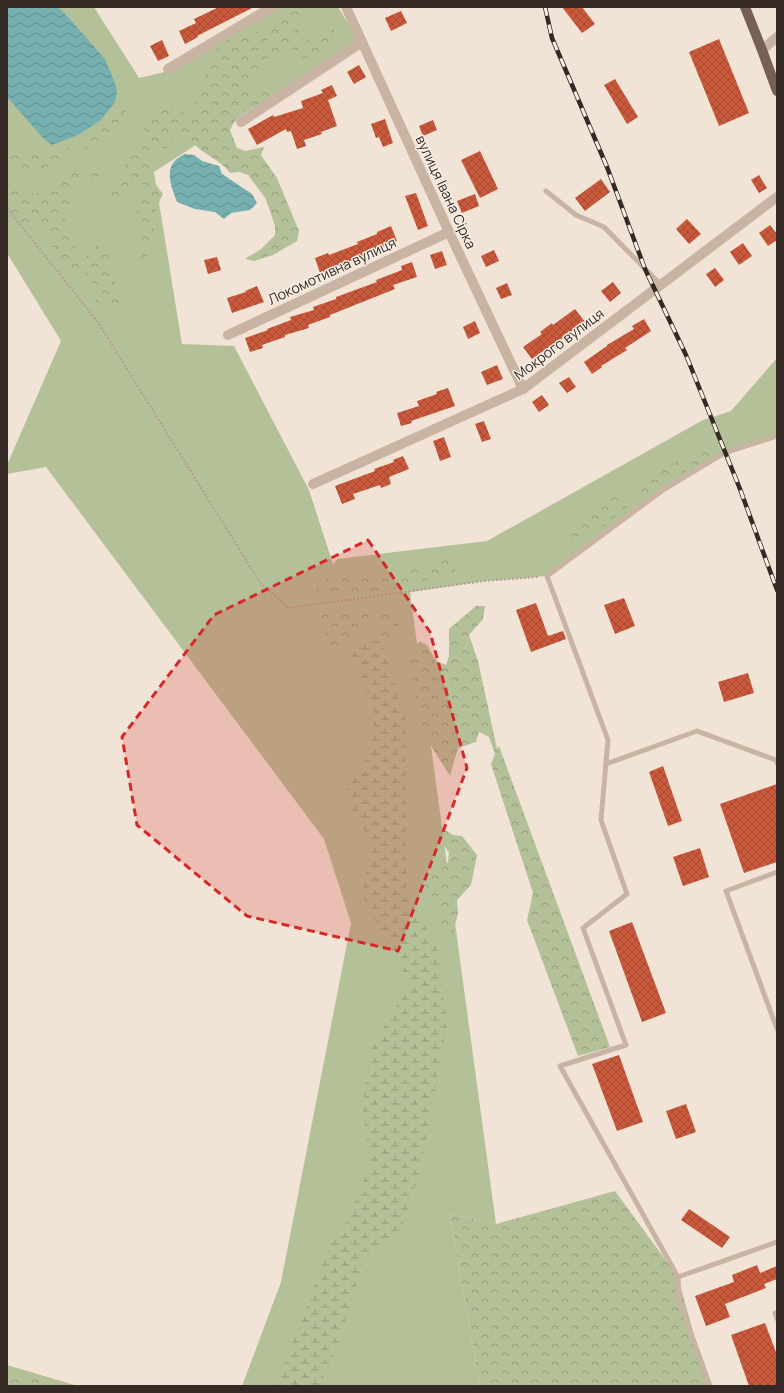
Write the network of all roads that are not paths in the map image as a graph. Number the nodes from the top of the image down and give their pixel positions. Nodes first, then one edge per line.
1 (272, 7) edge
2 (346, 7) edge
3 (745, 7) edge
4 (777, 37) edge
5 (362, 42) junction
6 (762, 50) junction
7 (168, 69) dead end
8 (777, 90) edge
9 (241, 122) dead end
10 (546, 191) dead end
11 (777, 197) edge
12 (449, 232) junction
13 (661, 285) junction
14 (228, 335) dead end
15 (523, 389) junction
16 (777, 436) edge
17 (313, 484) dead end
18 (777, 763) edge
19 (606, 764) junction
20 (777, 872) edge
21 (777, 1029) edge
22 (777, 1242) edge
23 (678, 1277) junction
24 (777, 1312) edge
25 (777, 1319) edge
26 (710, 1386) edge

1 - 7 street
2 - 5 street, вулиця Івана Сірка
3 - 6 main road
4 - 6 street
5 - 9 street
5 - 12 street, вулиця Івана Сірка
6 - 8 main road
10 - 13 lane
11 - 13 street, Мокрого вулиця
12 - 14 street, Локомотивна вулиця
12 - 15 street, вулиця Івана Сірка
13 - 15 street, Мокрого вулиця
15 - 17 street, Мокрого вулиця
16 - 19 lane
18 - 19 lane
19 - 23 lane
20 - 21 lane
22 - 23 lane
23 - 26 lane
24 - 25 lane

